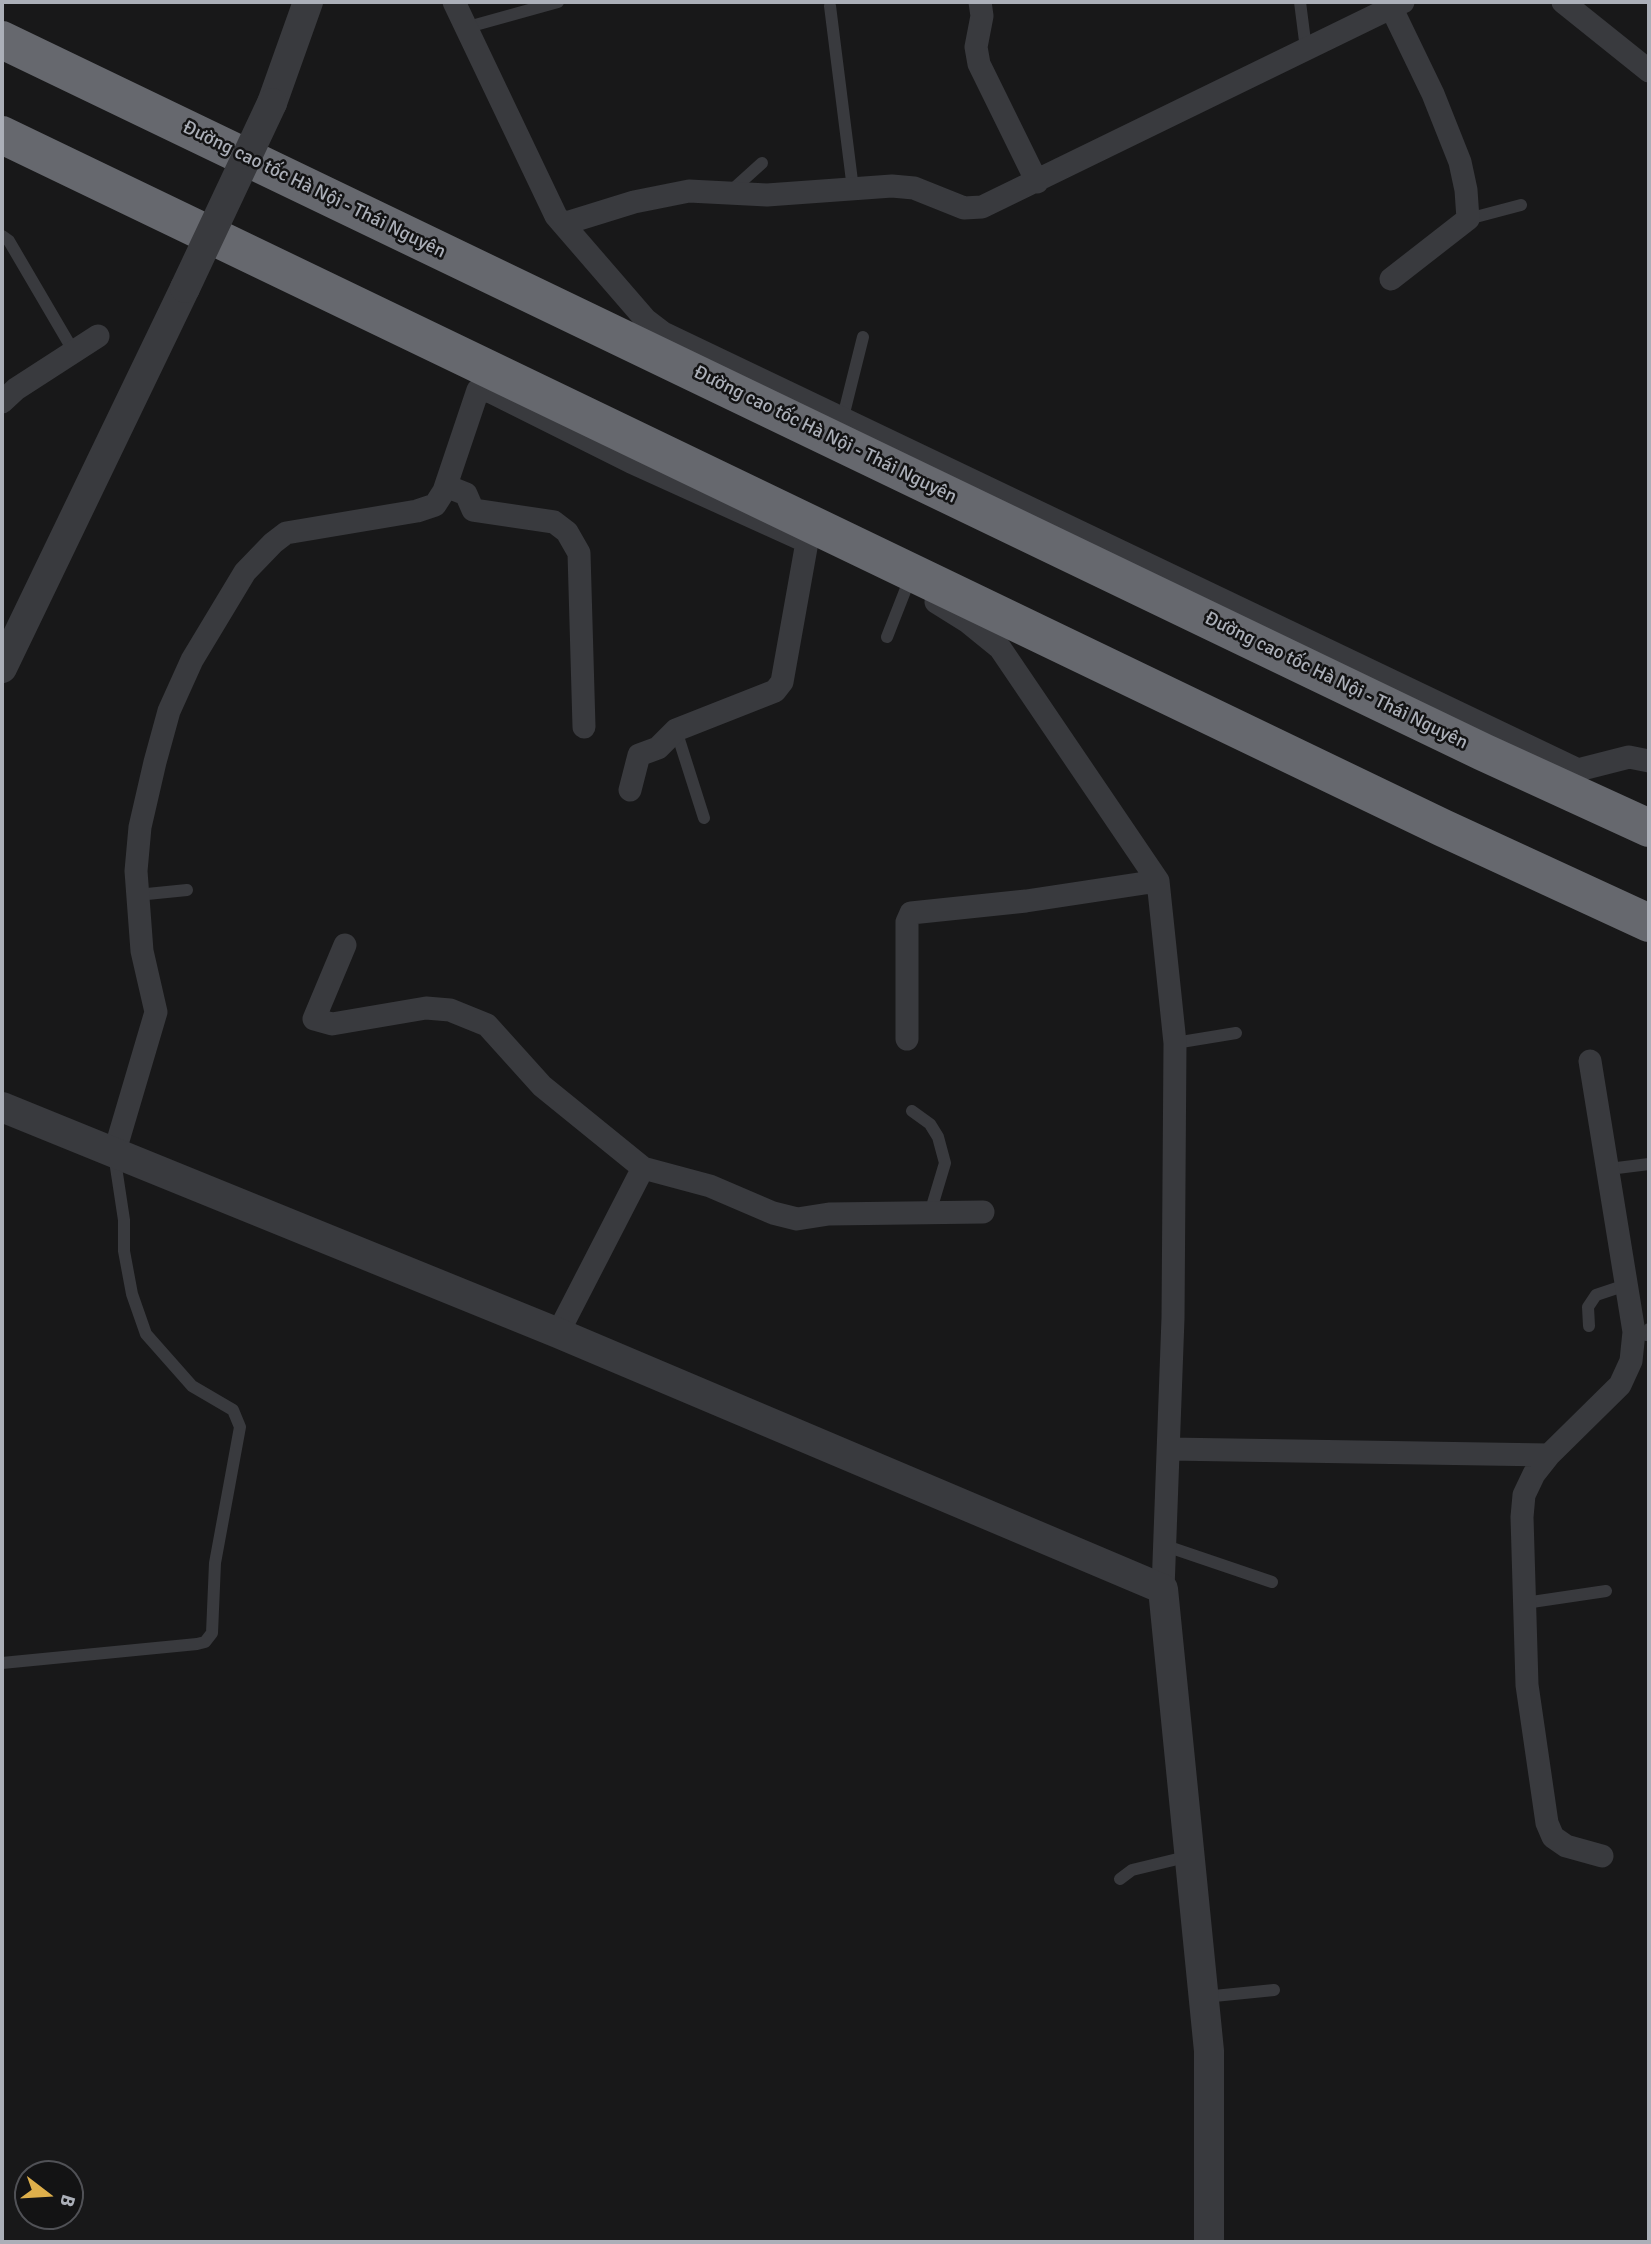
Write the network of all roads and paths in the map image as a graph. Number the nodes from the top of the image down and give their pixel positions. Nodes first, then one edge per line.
1 (308, 2) edge
2 (454, 2) edge
3 (558, 2) edge
4 (980, 2) edge
5 (1300, 2) edge
6 (1563, 2) edge
7 (1397, 5) edge
8 (830, 6) dead end
9 (468, 27) junction
10 (2, 40) edge
11 (1306, 49) junction
12 (1649, 71) edge
13 (2, 135) edge
14 (762, 163) dead end
15 (1037, 182) junction
16 (853, 189) junction
17 (731, 191) junction
18 (1521, 205) dead end
19 (1468, 219) junction
20 (563, 224) junction
21 (2, 236) edge
22 (1391, 279) dead end
23 (99, 336) dead end
24 (863, 337) dead end
25 (74, 352) junction
26 (3, 399) edge
27 (843, 417) junction
28 (446, 486) junction
29 (807, 542) junction
30 (907, 586) junction
31 (887, 638) dead end
32 (2, 668) edge
33 (584, 727) dead end
34 (676, 730) junction
35 (1649, 761) edge
36 (630, 790) dead end
37 (704, 818) dead end
38 (1649, 828) edge
39 (1157, 881) junction
40 (187, 890) dead end
41 (138, 895) junction
42 (1649, 923) edge
43 (345, 945) dead end
44 (1236, 1033) dead end
45 (907, 1039) dead end
46 (1175, 1043) junction
47 (1590, 1061) dead end
48 (2, 1107) edge
49 (912, 1111) dead end
50 (114, 1154) junction
51 (1649, 1164) edge
52 (643, 1168) junction
53 (1609, 1169) junction
54 (983, 1212) dead end
55 (930, 1213) junction
56 (1626, 1284) junction
57 (1589, 1326) dead end
58 (558, 1333) junction
59 (1645, 1333) edge
60 (1169, 1449) junction
61 (1549, 1455) junction
62 (1163, 1545) junction
63 (1272, 1582) dead end
64 (1163, 1589) junction
65 (1606, 1591) dead end
66 (1525, 1603) junction
67 (2, 1662) edge
68 (1191, 1856) junction
69 (1602, 1856) dead end
70 (1120, 1879) dead end
71 (1274, 1990) dead end
72 (1204, 1997) junction
73 (1209, 2242) edge

1 - 32 street, bridge
2 - 9 street
3 - 9 lane
4 - 15 street
5 - 11 lane
6 - 12 street
7 - 11 street
7 - 19 street
8 - 16 lane
9 - 20 street
10 - 38 highway, Đường cao tốc Hà Nội - Thái Nguyên
11 - 15 street
13 - 42 highway
14 - 17 lane
15 - 16 street
16 - 17 street
17 - 20 street
18 - 19 lane
19 - 22 street
20 - 27 street
21 - 25 lane
23 - 25 street
24 - 27 lane
25 - 26 street
27 - 35 street
28 - 29 street
28 - 33 street
28 - 41 street
29 - 30 street
29 - 34 street
30 - 31 lane
30 - 39 street
34 - 36 street
34 - 37 lane
39 - 45 street
39 - 46 street
40 - 41 lane
41 - 50 street
43 - 52 street
44 - 46 lane
46 - 60 street
47 - 53 street
48 - 50 street
49 - 55 lane
50 - 58 street
50 - 67 lane
51 - 53 lane
52 - 55 street
52 - 58 street
53 - 56 street
54 - 55 street
56 - 57 lane
56 - 59 street
58 - 64 street
59 - 61 street
60 - 61 street
60 - 62 street
61 - 66 street
62 - 63 lane
62 - 64 street
64 - 68 street
65 - 66 lane
66 - 69 street
68 - 70 lane
68 - 72 street
71 - 72 lane
72 - 73 street

